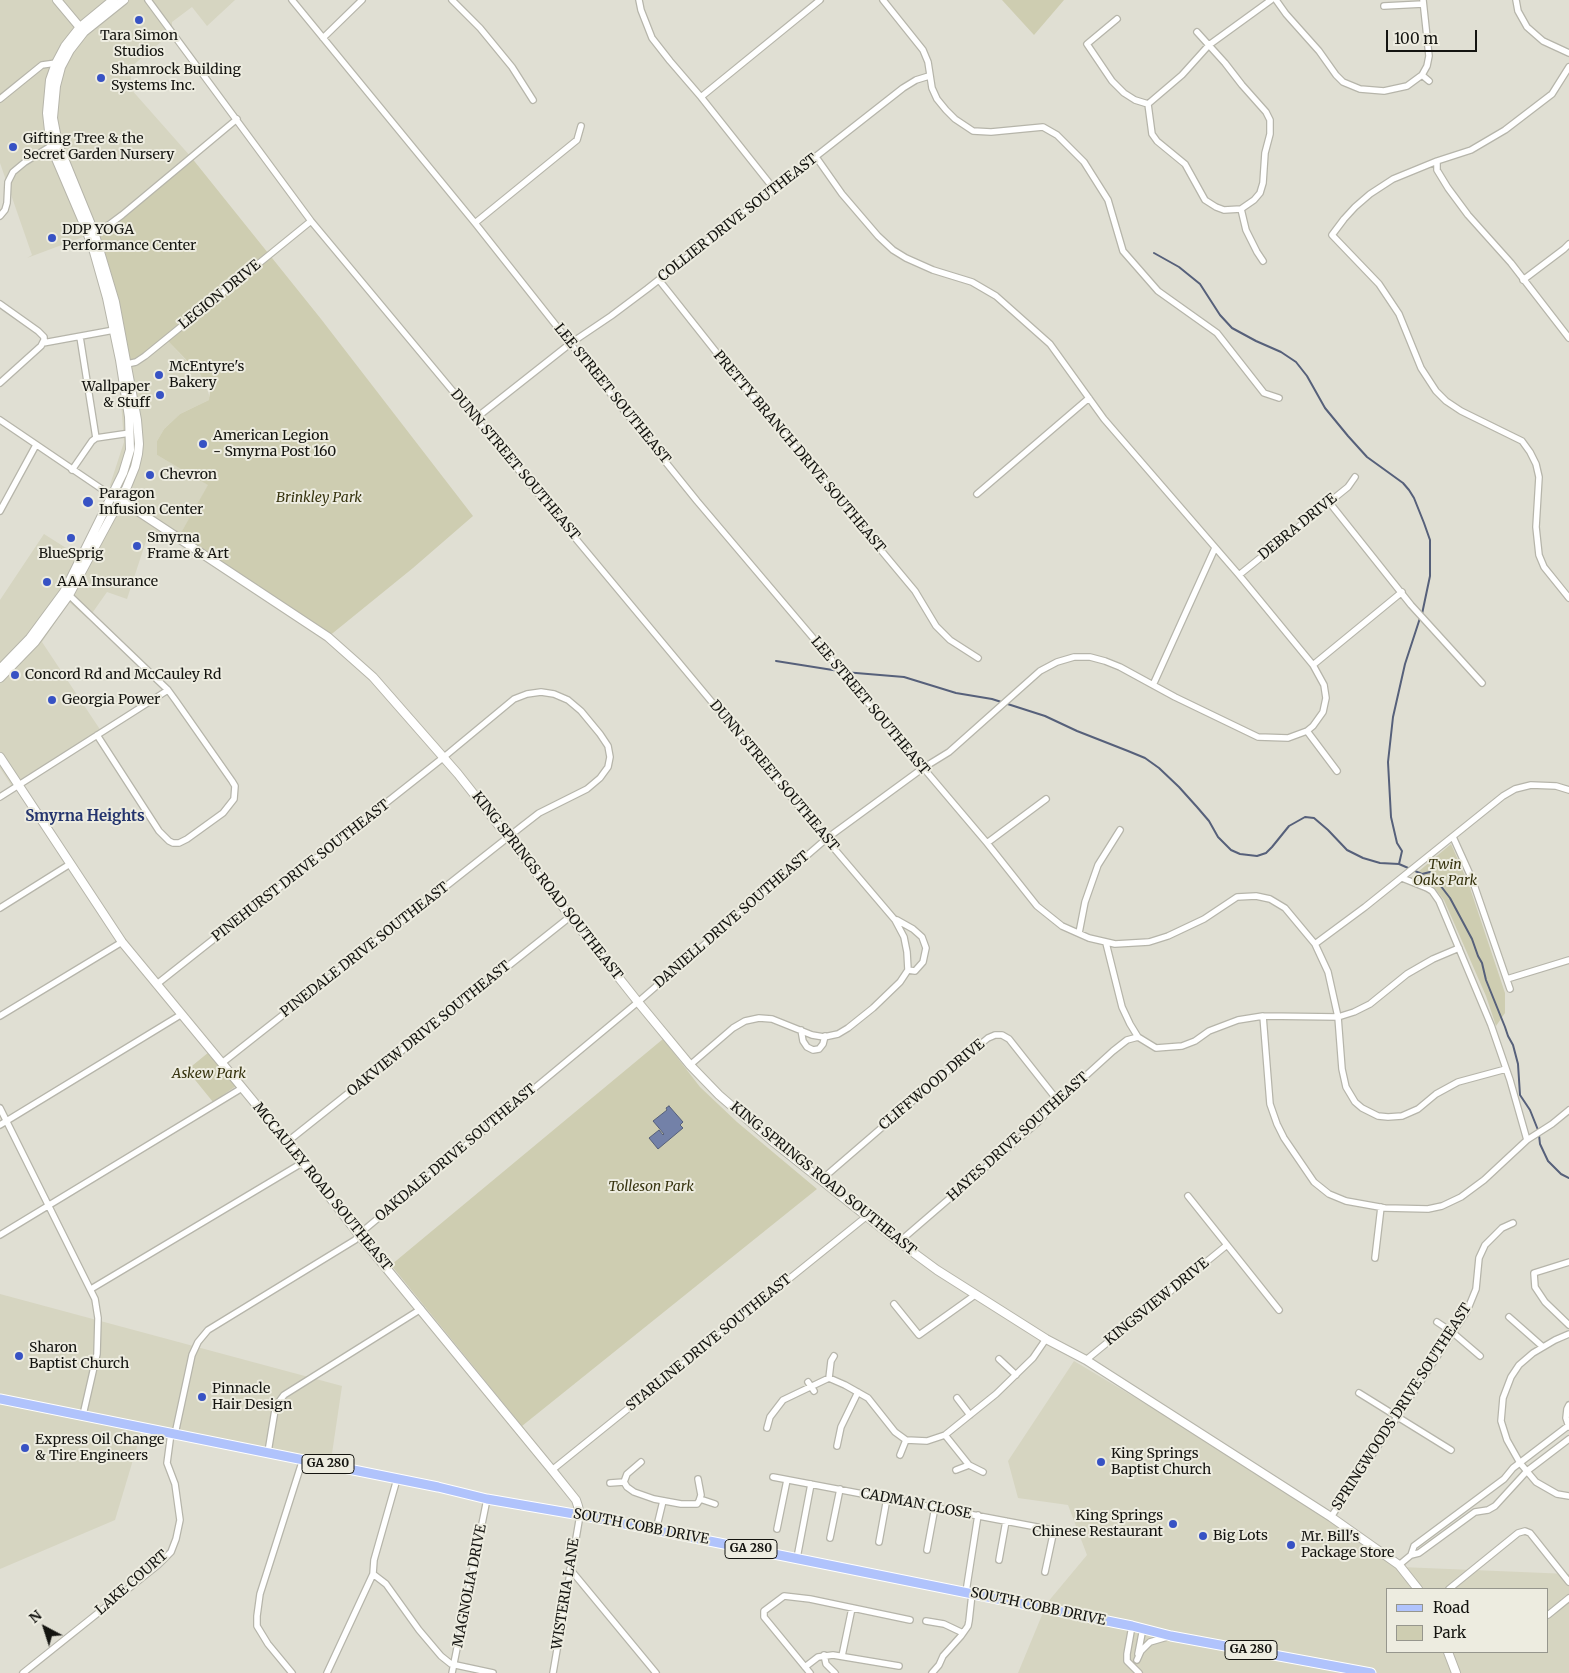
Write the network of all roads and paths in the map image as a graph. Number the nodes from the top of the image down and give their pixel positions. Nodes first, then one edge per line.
1 (57, 0) edge
2 (113, 0) edge
3 (124, 0) edge
4 (148, 0) edge
5 (292, 0) edge
6 (362, 0) edge
7 (452, 0) edge
8 (639, 0) edge
9 (820, 0) edge
10 (883, 0) edge
11 (1271, 0) edge
12 (1276, 0) edge
13 (1516, 0) edge
14 (1423, 2) edge
15 (1384, 6) dead end
16 (1117, 19) dead end
17 (82, 30) junction
18 (1197, 32) dead end
19 (323, 38) junction
20 (1209, 45) junction
21 (1569, 53) edge
22 (56, 63) junction
23 (1569, 67) edge
24 (1422, 75) junction
25 (929, 76) junction
26 (1429, 81) dead end
27 (702, 97) junction
28 (0, 99) edge
29 (533, 100) dead end
30 (1148, 104) junction
31 (237, 119) junction
32 (581, 126) dead end
33 (51, 146) junction
34 (816, 157) junction
35 (1437, 161) junction
36 (774, 189) junction
37 (1241, 209) junction
38 (0, 216) edge
39 (311, 221) junction
40 (475, 223) junction
41 (94, 232) junction
42 (1569, 244) edge
43 (1264, 261) dead end
44 (660, 280) junction
45 (1523, 280) junction
46 (0, 304) edge
47 (114, 330) junction
48 (80, 337) junction
49 (1569, 338) edge
50 (43, 343) junction
51 (570, 343) junction
52 (127, 364) junction
53 (0, 383) edge
54 (1089, 398) junction
55 (1279, 398) dead end
56 (476, 418) junction
57 (0, 420) edge
58 (130, 433) junction
59 (96, 438) junction
60 (36, 445) junction
61 (72, 470) junction
62 (1355, 476) dead end
63 (977, 494) dead end
64 (112, 496) junction
65 (120, 500) junction
66 (1329, 502) junction
67 (0, 511) edge
68 (1216, 548) junction
69 (1239, 575) junction
70 (1566, 589) edge
71 (1402, 592) junction
72 (69, 595) junction
73 (1569, 598) edge
74 (978, 658) dead end
75 (1313, 665) junction
76 (0, 670) edge
77 (0, 678) edge
78 (1482, 683) dead end
79 (1153, 685) junction
80 (168, 690) junction
81 (1307, 731) junction
82 (96, 736) junction
83 (0, 757) edge
84 (444, 757) junction
85 (922, 768) junction
86 (1337, 771) dead end
87 (18, 785) junction
88 (1569, 790) edge
89 (0, 797) edge
90 (1046, 799) dead end
91 (1120, 830) dead end
92 (508, 837) junction
93 (1453, 837) junction
94 (826, 839) junction
95 (987, 843) junction
96 (70, 864) junction
97 (1402, 878) junction
98 (0, 908) edge
99 (571, 916) junction
100 (895, 920) junction
101 (1079, 933) junction
102 (122, 942) junction
103 (1106, 943) junction
104 (1315, 944) junction
105 (1459, 948) junction
106 (1569, 960) edge
107 (908, 970) junction
108 (1507, 979) junction
109 (157, 984) junction
110 (1510, 989) dead end
111 (638, 1002) junction
112 (182, 1014) junction
113 (0, 1016) edge
114 (1263, 1016) junction
115 (1338, 1017) junction
116 (801, 1030) junction
117 (825, 1036) junction
118 (1138, 1037) junction
119 (222, 1063) junction
120 (690, 1064) junction
121 (1506, 1069) junction
122 (242, 1088) junction
123 (1058, 1102) junction
124 (0, 1108) edge
125 (1569, 1110) edge
126 (7, 1121) junction
127 (0, 1125) edge
128 (1527, 1140) junction
129 (286, 1142) junction
130 (302, 1163) junction
131 (821, 1180) junction
132 (1188, 1196) dead end
133 (48, 1205) junction
134 (1381, 1207) junction
135 (867, 1216) junction
136 (1513, 1223) dead end
137 (0, 1235) edge
138 (359, 1235) junction
139 (899, 1242) junction
140 (1227, 1245) junction
141 (1375, 1258) dead end
142 (1569, 1262) edge
143 (91, 1289) junction
144 (975, 1295) junction
145 (894, 1304) dead end
146 (420, 1309) junction
147 (1279, 1310) dead end
148 (1509, 1317) dead end
149 (1438, 1322) dead end
150 (1569, 1326) edge
151 (1452, 1332) junction
152 (1569, 1334) edge
153 (1046, 1339) junction
154 (1544, 1347) junction
155 (834, 1356) dead end
156 (1480, 1356) dead end
157 (999, 1359) dead end
158 (1086, 1360) junction
159 (1016, 1375) junction
160 (828, 1378) junction
161 (858, 1392) junction
162 (1359, 1393) dead end
163 (957, 1398) dead end
164 (0, 1399) edge
165 (1569, 1405) edge
166 (970, 1415) junction
167 (83, 1416) junction
168 (1397, 1417) junction
169 (1569, 1427) edge
170 (767, 1428) dead end
171 (173, 1433) junction
172 (945, 1435) junction
173 (1569, 1439) edge
174 (906, 1440) junction
175 (837, 1446) dead end
176 (1451, 1450) dead end
177 (268, 1452) junction
178 (900, 1455) dead end
179 (303, 1459) junction
180 (641, 1462) dead end
181 (1520, 1463) junction
182 (969, 1465) junction
183 (552, 1470) junction
184 (956, 1470) dead end
185 (1526, 1471) junction
186 (982, 1472) dead end
187 (773, 1477) dead end
188 (397, 1479) junction
189 (698, 1479) dead end
190 (787, 1480) junction
191 (624, 1482) junction
192 (610, 1483) dead end
193 (810, 1484) junction
194 (840, 1489) junction
195 (1569, 1496) edge
196 (887, 1498) junction
197 (487, 1499) junction
198 (700, 1499) junction
199 (663, 1501) junction
200 (715, 1504) dead end
201 (935, 1507) junction
202 (580, 1515) junction
203 (978, 1515) junction
204 (1331, 1517) junction
205 (1006, 1520) junction
206 (1447, 1522) junction
207 (778, 1529) dead end
208 (1452, 1529) junction
209 (656, 1530) junction
210 (830, 1538) dead end
211 (879, 1542) dead end
212 (927, 1550) dead end
213 (1410, 1555) junction
214 (797, 1558) junction
215 (999, 1560) dead end
216 (1399, 1565) junction
217 (570, 1569) junction
218 (1045, 1572) dead end
219 (373, 1574) junction
220 (1569, 1582) edge
221 (1417, 1588) edge
222 (1452, 1588) edge
223 (969, 1593) junction
224 (1569, 1598) edge
225 (852, 1608) junction
226 (1549, 1615) edge
227 (910, 1620) dead end
228 (926, 1621) dead end
229 (1132, 1626) junction
230 (1143, 1628) junction
231 (963, 1633) junction
232 (1171, 1636) junction
233 (1448, 1653) edge
234 (824, 1655) junction
235 (842, 1656) junction
236 (1137, 1660) junction
237 (455, 1665) junction
238 (899, 1666) dead end
239 (805, 1667) junction
240 (1133, 1667) junction
241 (23, 1673) edge
242 (292, 1673) edge
243 (327, 1673) edge
244 (452, 1673) edge
245 (493, 1673) edge
246 (554, 1673) edge
247 (656, 1673) edge
248 (810, 1673) edge
249 (835, 1673) edge
250 (932, 1673) edge
251 (1139, 1673) edge
252 (1371, 1673) edge
253 (1456, 1673) edge

1 - 17 street
2 - 17 street
3 - 17 street
4 - 31 street, DUNN STREET SOUTHEAST
5 - 19 street, LEE STREET SOUTHEAST
6 - 19 street
7 - 29 street
8 - 27 street
9 - 27 street
10 - 25 street
11 - 20 street
12 - 24 street
13 - 21 street
14 - 15 street
14 - 24 street
16 - 30 street
17 - 22 street
17 - 41 street
18 - 20 street
19 - 40 street, LEE STREET SOUTHEAST
20 - 30 street
20 - 37 street
22 - 28 street
22 - 33 street
23 - 35 street
24 - 26 street
25 - 34 street, COLLIER DRIVE SOUTHEAST
25 - 55 street
27 - 36 street
30 - 37 street
31 - 39 street, DUNN STREET SOUTHEAST
31 - 41 street
32 - 40 street
33 - 38 street
33 - 47 street
34 - 36 street, COLLIER DRIVE SOUTHEAST
34 - 54 street
35 - 45 street
35 - 70 street
36 - 44 street, COLLIER DRIVE SOUTHEAST
37 - 43 street
39 - 52 street, LEGION DRIVE
39 - 56 street, DUNN STREET SOUTHEAST
40 - 51 street, LEE STREET SOUTHEAST
41 - 52 street
42 - 45 street
44 - 51 street, COLLIER DRIVE SOUTHEAST
44 - 74 street, PRETTY BRANCH DRIVE SOUTHEAST
45 - 49 street
46 - 50 street
47 - 48 street
47 - 58 street
48 - 50 street
48 - 59 street
50 - 53 street
51 - 56 street, COLLIER DRIVE SOUTHEAST
51 - 85 street, LEE STREET SOUTHEAST
52 - 65 street
54 - 63 street
54 - 68 street
56 - 94 street, DUNN STREET SOUTHEAST
57 - 60 street
58 - 59 street
58 - 64 street
59 - 61 street
60 - 61 street
60 - 67 street
61 - 64 street
62 - 66 street, DEBRA DRIVE
64 - 65 street, KING SPRINGS ROAD SOUTHEAST
64 - 76 street
65 - 72 street
65 - 84 street, KING SPRINGS ROAD SOUTHEAST
66 - 69 street, DEBRA DRIVE
66 - 71 street
68 - 69 street
68 - 79 street
69 - 75 street
70 - 73 street
71 - 75 street
71 - 78 street
72 - 77 street
72 - 80 street
75 - 81 street
79 - 81 street, DANIELL DRIVE SOUTHEAST
79 - 85 street, DANIELL DRIVE SOUTHEAST
80 - 82 street
80 - 82 street
81 - 86 street
82 - 87 street
83 - 87 street, MCCAULEY ROAD SOUTHEAST
84 - 92 street, KING SPRINGS ROAD SOUTHEAST
84 - 92 street, PINEHURST DRIVE SOUTHEAST
84 - 109 street, PINEHURST DRIVE SOUTHEAST
85 - 94 street, DANIELL DRIVE SOUTHEAST
85 - 95 street, LEE STREET SOUTHEAST
87 - 89 street
87 - 96 street, MCCAULEY ROAD SOUTHEAST
88 - 93 street
90 - 95 street
91 - 101 street
92 - 99 street, KING SPRINGS ROAD SOUTHEAST
92 - 119 street, PINEDALE DRIVE SOUTHEAST
93 - 97 street
93 - 108 street
94 - 100 street, DUNN STREET SOUTHEAST
94 - 111 street, DANIELL DRIVE SOUTHEAST
95 - 101 street, LEE STREET SOUTHEAST
96 - 98 street
96 - 102 street, MCCAULEY ROAD SOUTHEAST
97 - 104 street
97 - 105 street
99 - 111 street, KING SPRINGS ROAD SOUTHEAST
99 - 129 street, OAKVIEW DRIVE SOUTHEAST
100 - 107 street, DUNN STREET SOUTHEAST
100 - 107 street, DUNN STREET SOUTHEAST
101 - 103 street, LEE STREET SOUTHEAST
102 - 109 street, MCCAULEY ROAD SOUTHEAST
102 - 113 street
103 - 104 street, LEE STREET SOUTHEAST
103 - 118 street
104 - 115 street, LEE STREET SOUTHEAST
105 - 115 street
105 - 121 street
106 - 108 street
107 - 117 street, DUNN STREET SOUTHEAST
108 - 110 street
109 - 112 street, MCCAULEY ROAD SOUTHEAST
111 - 120 street, KING SPRINGS ROAD SOUTHEAST
111 - 138 street, OAKDALE DRIVE SOUTHEAST
112 - 119 street, MCCAULEY ROAD SOUTHEAST
112 - 126 street
114 - 115 street
114 - 118 street
114 - 134 street
115 - 121 street, LEE STREET SOUTHEAST
116 - 117 street
116 - 117 street, DUNN STREET SOUTHEAST
116 - 120 street
118 - 123 street, HAYES DRIVE SOUTHEAST
119 - 122 street, MCCAULEY ROAD SOUTHEAST
120 - 131 street, KING SPRINGS ROAD SOUTHEAST
121 - 128 street
122 - 129 street, MCCAULEY ROAD SOUTHEAST
122 - 133 street
123 - 131 street, CLIFFWOOD DRIVE
123 - 139 street, HAYES DRIVE SOUTHEAST
124 - 126 street
125 - 128 street
126 - 127 street
126 - 133 street
128 - 134 street
129 - 130 street, MCCAULEY ROAD SOUTHEAST
130 - 138 street, MCCAULEY ROAD SOUTHEAST
130 - 143 street
131 - 135 street, KING SPRINGS ROAD SOUTHEAST
132 - 140 street
133 - 137 street
133 - 143 street
134 - 141 street
135 - 139 street, KING SPRINGS ROAD SOUTHEAST
135 - 183 street, STARLINE DRIVE SOUTHEAST
136 - 151 street, SPRINGWOODS DRIVE SOUTHEAST
138 - 146 street, MCCAULEY ROAD SOUTHEAST
138 - 171 street, OAKDALE DRIVE SOUTHEAST
139 - 144 street, KING SPRINGS ROAD SOUTHEAST
140 - 147 street
140 - 158 street, KINGSVIEW DRIVE
142 - 150 street
143 - 167 street
144 - 145 street
144 - 153 street, KING SPRINGS ROAD SOUTHEAST
146 - 177 street
146 - 183 street, MCCAULEY ROAD SOUTHEAST
148 - 154 street
149 - 151 street
151 - 156 street
151 - 168 street, SPRINGWOODS DRIVE SOUTHEAST
152 - 154 street
153 - 158 street, KING SPRINGS ROAD SOUTHEAST
153 - 159 street
154 - 181 street
155 - 160 street
157 - 159 street
158 - 204 street, KING SPRINGS ROAD SOUTHEAST
159 - 166 street
160 - 161 street
160 - 170 street
161 - 174 street
161 - 175 street
162 - 168 street
163 - 166 street
164 - 167 main road, SOUTH COBB DRIVE / GA 280
165 - 169 street
166 - 172 street
167 - 171 main road, SOUTH COBB DRIVE / GA 280
168 - 176 street
168 - 204 street, SPRINGWOODS DRIVE SOUTHEAST
169 - 181 street
171 - 177 main road, SOUTH COBB DRIVE / GA 280
171 - 241 street, LAKE COURT
172 - 174 street
172 - 182 street
173 - 185 street
174 - 178 street
177 - 179 main road, SOUTH COBB DRIVE / GA 280
179 - 188 main road, SOUTH COBB DRIVE / GA 280
179 - 242 street
180 - 191 street
181 - 185 street
181 - 206 street
182 - 184 street
182 - 186 street
183 - 202 street, MCCAULEY ROAD SOUTHEAST
185 - 195 street
185 - 208 street
187 - 190 street, CADMAN CLOSE
188 - 197 main road, SOUTH COBB DRIVE / GA 280
188 - 219 street
189 - 198 street
190 - 193 street, CADMAN CLOSE
190 - 207 street
191 - 192 street
191 - 199 street
193 - 194 street, CADMAN CLOSE
193 - 214 street
194 - 196 street, CADMAN CLOSE
194 - 210 street
196 - 201 street, CADMAN CLOSE
196 - 211 street
197 - 202 main road, SOUTH COBB DRIVE / GA 280
197 - 237 street, MAGNOLIA DRIVE
198 - 199 street
198 - 200 street
199 - 209 street
201 - 203 street, CADMAN CLOSE
201 - 212 street
202 - 209 main road, SOUTH COBB DRIVE / GA 280
202 - 217 street, WISTERIA LANE
203 - 205 street, CADMAN CLOSE
203 - 223 street
204 - 216 street, KING SPRINGS ROAD SOUTHEAST
205 - 215 street
205 - 218 street, CADMAN CLOSE
206 - 208 street
206 - 213 street
208 - 213 street
209 - 214 main road, SOUTH COBB DRIVE / GA 280
213 - 216 street
214 - 223 main road, SOUTH COBB DRIVE / GA 280
216 - 221 street, KING SPRINGS ROAD SOUTHEAST
217 - 246 street, WISTERIA LANE
217 - 247 street
219 - 237 street
219 - 243 street
220 - 222 street
223 - 229 main road, SOUTH COBB DRIVE / GA 280
223 - 231 street
224 - 226 street
225 - 227 street
225 - 235 street
225 - 239 street
228 - 231 street
229 - 230 main road, SOUTH COBB DRIVE / GA 280
229 - 240 street
230 - 232 main road, SOUTH COBB DRIVE / GA 280
230 - 236 street
231 - 250 street
232 - 236 street
232 - 252 main road, SOUTH COBB DRIVE / GA 280
233 - 253 street
234 - 235 street
234 - 239 street
234 - 249 street
235 - 238 street
236 - 240 street
237 - 244 street, MAGNOLIA DRIVE
237 - 245 street
239 - 248 street
240 - 251 street

